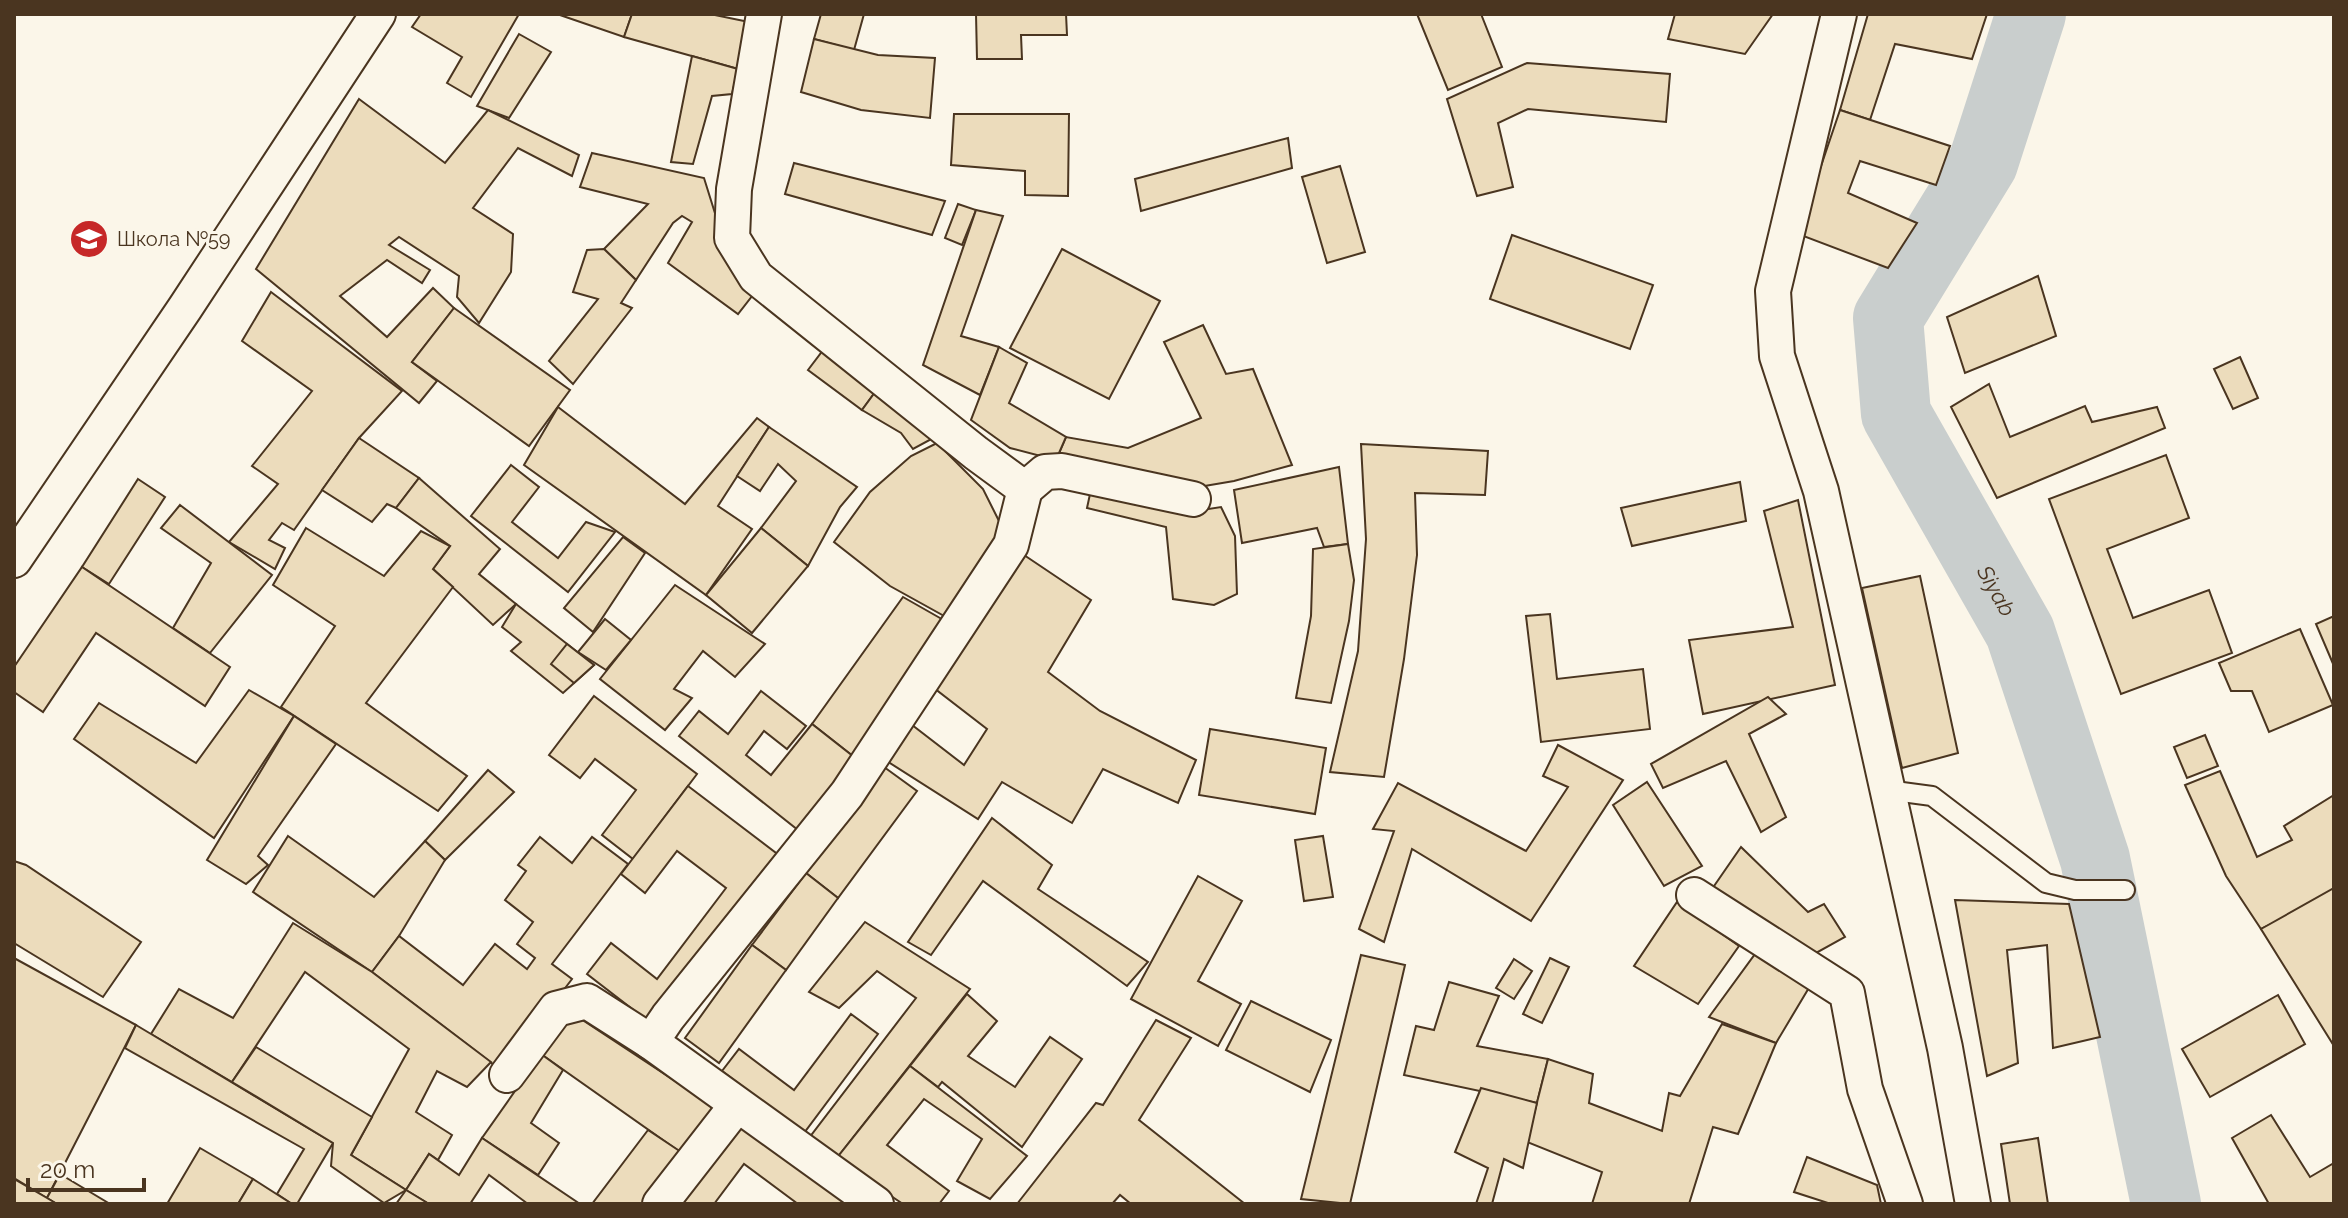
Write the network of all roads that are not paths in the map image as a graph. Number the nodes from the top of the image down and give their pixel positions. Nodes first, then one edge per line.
1 (378, 14) edge
2 (764, 14) edge
3 (1839, 14) edge
4 (1025, 489) junction
5 (1193, 499) dead end
6 (14, 560) edge
7 (1887, 790) junction
8 (2125, 890) dead end
9 (1694, 895) dead end
10 (651, 1042) junction
11 (507, 1075) dead end
12 (737, 1105) junction
13 (660, 1204) edge
14 (876, 1204) edge
15 (1905, 1204) edge
16 (1973, 1204) edge

1 - 6 street
2 - 4 street
3 - 7 street
4 - 5 street
4 - 10 street
7 - 8 lane
7 - 16 street
9 - 15 street
10 - 11 street
10 - 12 street
12 - 13 street
12 - 14 street

